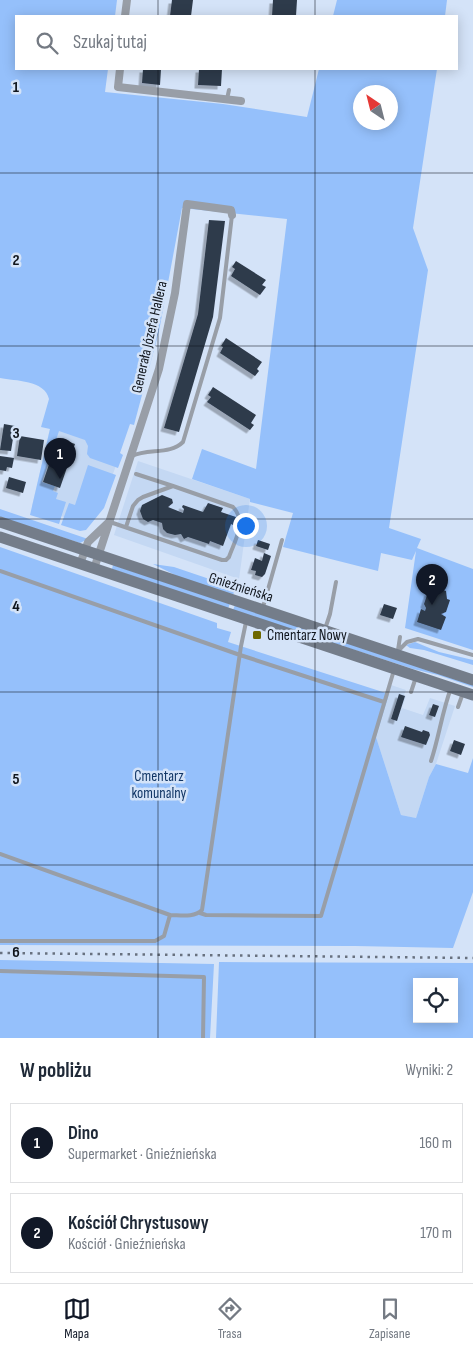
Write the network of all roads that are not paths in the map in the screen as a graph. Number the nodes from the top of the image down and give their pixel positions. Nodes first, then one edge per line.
1 (127, 0) edge
2 (125, 15) edge
3 (120, 70) edge
4 (228, 90) dead end
5 (227, 99) junction
6 (241, 100) dead end
7 (232, 215) joint
8 (131, 456) junction
9 (136, 474) dead end
10 (172, 486) junction
11 (0, 522) edge
12 (110, 522) junction
13 (126, 527) junction
14 (0, 537) edge
15 (282, 540) dead end
16 (84, 550) junction
17 (98, 555) junction
18 (80, 564) junction
19 (94, 569) junction
20 (0, 571) edge
21 (336, 582) dead end
22 (262, 609) junction
23 (247, 620) junction
24 (325, 630) junction
25 (400, 637) dead end
26 (397, 652) junction
27 (240, 655) junction
28 (473, 655) edge
29 (394, 668) junction
30 (416, 676) junction
31 (473, 680) edge
32 (451, 688) junction
33 (411, 692) dead end
34 (468, 693) edge
35 (384, 702) junction
36 (458, 707) dead end
37 (431, 761) dead end
38 (0, 854) edge
39 (200, 912) junction
40 (170, 915) junction
41 (0, 941) edge
42 (0, 971) edge
43 (203, 1038) edge

1 - 2 street
3 - 5 street
4 - 5 lane
5 - 6 street
7 - 8 lane
7 - 8 street, Generała Józefa Hallera
8 - 12 street, Generała Józefa Hallera
9 - 10 lane
10 - 13 lane
10 - 13 lane
11 - 16 main road, Gnieźnieńska
12 - 13 lane
12 - 16 street
12 - 17 street, Generała Józefa Hallera
14 - 18 main road, Gnieźnieńska
15 - 22 lane
16 - 17 main road, Gnieźnieńska
16 - 18 street
17 - 19 street, Generała Józefa Hallera
17 - 22 main road, Gnieźnieńska
18 - 19 main road, Gnieźnieńska
19 - 23 main road, Gnieźnieńska
20 - 27 lane
21 - 24 lane
22 - 24 main road, Gnieźnieńska
23 - 27 lane
23 - 29 main road, Gnieźnieńska
24 - 26 main road, Gnieźnieńska
25 - 26 lane
26 - 28 lane
26 - 31 main road, Gnieźnieńska
27 - 35 lane
27 - 39 lane
29 - 30 main road, Gnieźnieńska
29 - 35 lane
30 - 32 main road, Gnieźnieńska
30 - 33 lane
32 - 34 main road, Gnieźnieńska
32 - 37 lane
34 - 36 lane
35 - 39 lane
38 - 40 lane
39 - 40 lane
40 - 41 lane
42 - 43 lane

